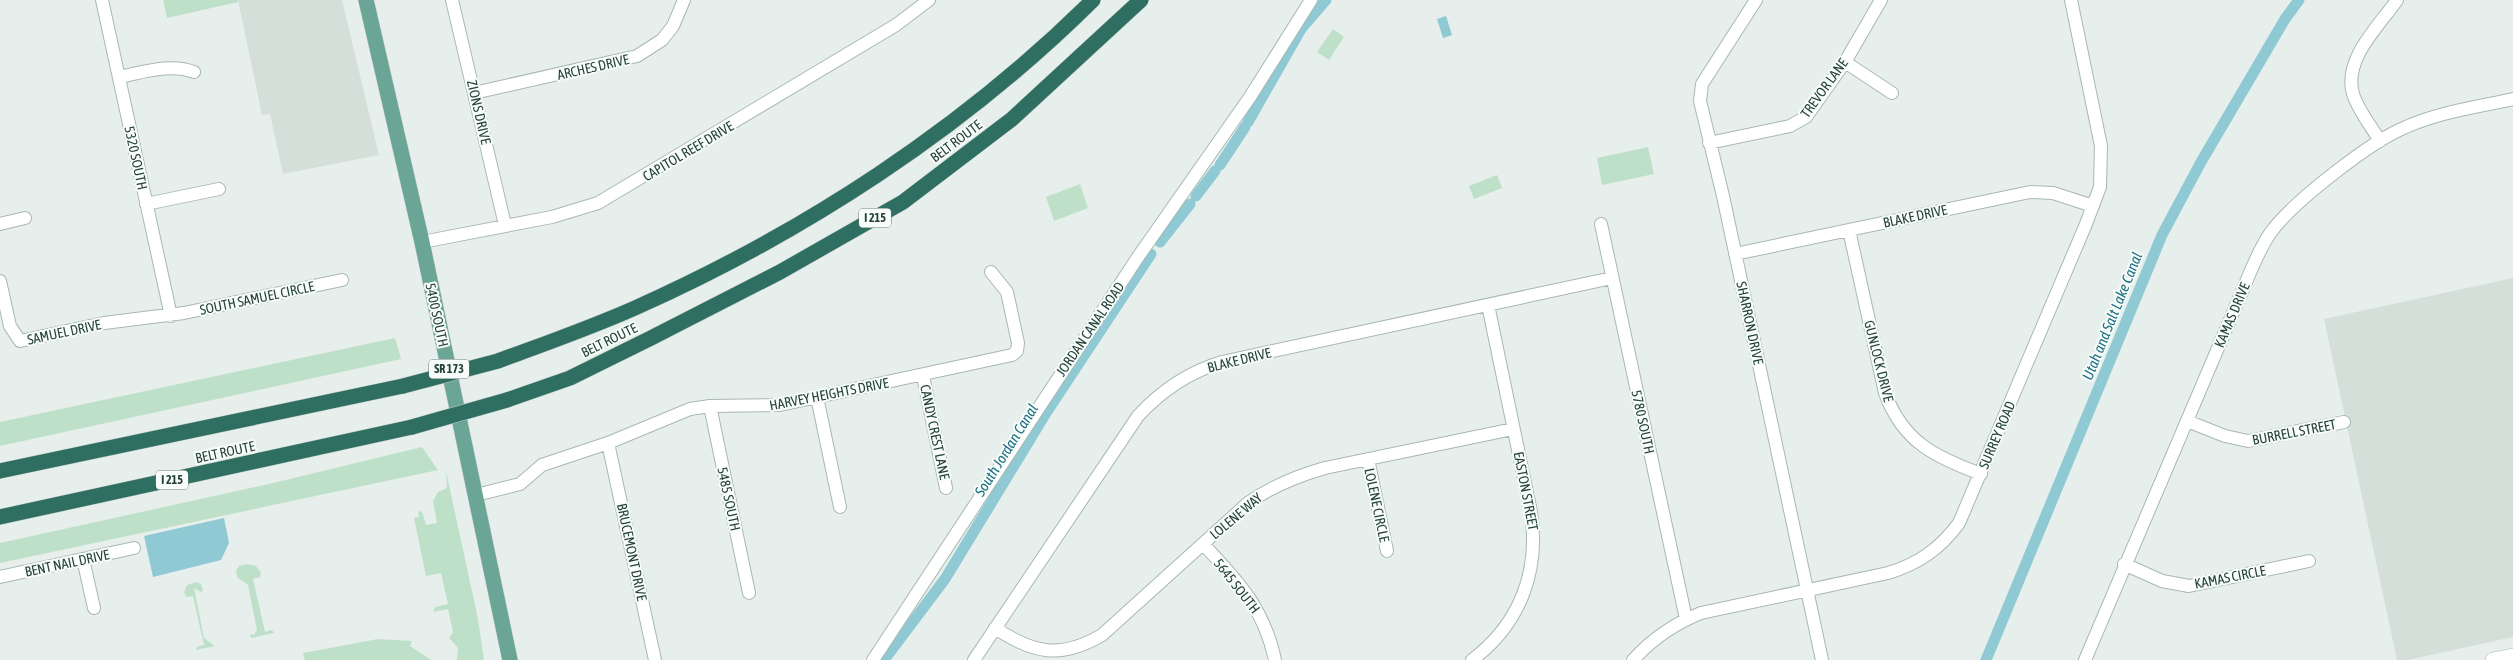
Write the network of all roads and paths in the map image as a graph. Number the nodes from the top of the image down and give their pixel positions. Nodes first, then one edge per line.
1 (102, 0) edge
2 (366, 0) edge
3 (452, 0) edge
4 (684, 0) edge
5 (929, 0) edge
6 (1093, 0) edge
7 (1142, 0) edge
8 (1311, 0) edge
9 (1756, 0) edge
10 (1881, 0) edge
11 (2071, 0) edge
12 (2398, 0) edge
13 (1845, 62) junction
14 (194, 72) dead end
15 (119, 77) junction
16 (474, 93) junction
17 (1892, 93) dead end
18 (2513, 99) edge
19 (2380, 141) junction
20 (1709, 144) junction
21 (219, 189) dead end
22 (146, 204) junction
23 (2094, 206) junction
24 (25, 218) dead end
25 (0, 224) edge
26 (505, 224) junction
27 (1601, 224) dead end
28 (1849, 230) junction
29 (422, 242) junction
30 (1735, 254) junction
31 (991, 272) dead end
32 (1612, 278) junction
33 (342, 280) dead end
34 (0, 281) edge
35 (1488, 305) junction
36 (171, 316) junction
37 (923, 376) junction
38 (817, 397) junction
39 (710, 406) junction
40 (2187, 421) junction
41 (2344, 422) dead end
42 (1513, 429) junction
43 (608, 443) junction
44 (1368, 459) junction
45 (0, 471) edge
46 (1981, 474) junction
47 (946, 488) dead end
48 (476, 495) junction
49 (840, 507) dead end
50 (0, 517) edge
51 (1203, 544) junction
52 (134, 548) dead end
53 (1386, 551) dead end
54 (82, 559) junction
55 (2309, 561) dead end
56 (2124, 564) junction
57 (0, 577) edge
58 (1807, 590) junction
59 (749, 593) dead end
60 (94, 608) dead end
61 (1686, 619) junction
62 (995, 628) junction
63 (2513, 656) edge
64 (510, 660) edge
65 (655, 660) edge
66 (873, 660) edge
67 (974, 660) edge
68 (1275, 660) edge
69 (1472, 660) edge
70 (1634, 660) edge
71 (1822, 660) edge
72 (2084, 660) edge
73 (2492, 660) edge

1 - 15 street, 5320 SOUTH
2 - 29 main road, 5400 SOUTH / SR 173
3 - 16 street, ZIONS DRIVE
4 - 16 street, ARCHES DRIVE
5 - 26 street, CAPITOL REEF DRIVE
6 - 45 highway, BELT ROUTE / I 215, bridge
7 - 50 highway, BELT ROUTE / I 215, bridge
8 - 66 street, JORDAN CANAL ROAD
9 - 20 street, SHARRON DRIVE
10 - 13 street, TREVOR LANE
11 - 23 street, SURREY ROAD
12 - 19 street
13 - 17 street
13 - 20 street, TREVOR LANE
14 - 15 street
15 - 22 street, 5320 SOUTH
16 - 26 street, ZIONS DRIVE
18 - 19 street, KAMAS DRIVE
19 - 40 street, KAMAS DRIVE
20 - 30 street, SHARRON DRIVE
21 - 22 street
22 - 36 street, 5320 SOUTH
23 - 28 street, BLAKE DRIVE
23 - 46 street, SURREY ROAD
24 - 25 street
26 - 29 street, CAPITOL REEF DRIVE
27 - 32 street, 5780 SOUTH
28 - 30 street, BLAKE DRIVE
28 - 46 street, GUNLOCK DRIVE
29 - 48 main road, 5400 SOUTH / SR 173
30 - 58 street, SHARRON DRIVE
31 - 37 street, HARVEY HEIGHTS DRIVE
32 - 35 street, BLAKE DRIVE
32 - 61 street, 5780 SOUTH
33 - 36 street, SOUTH SAMUEL CIRCLE
34 - 36 street, SAMUEL DRIVE
35 - 42 street, EASTON STREET
35 - 62 street, BLAKE DRIVE
37 - 38 street, HARVEY HEIGHTS DRIVE
37 - 47 street, CANDY CREST LANE
38 - 39 street, HARVEY HEIGHTS DRIVE
38 - 49 street
39 - 43 street, HARVEY HEIGHTS DRIVE
39 - 59 street, 5485 SOUTH
40 - 41 street, BURRELL STREET
40 - 56 street, KAMAS DRIVE
42 - 44 street, LOLENE WAY
42 - 69 street, EASTON STREET
43 - 48 street, HARVEY HEIGHTS DRIVE
43 - 65 street, BRUCEMONT DRIVE
44 - 51 street, LOLENE WAY
44 - 53 street, LOLENE CIRCLE
46 - 58 street, SURREY ROAD
48 - 64 main road, 5400 SOUTH / SR 173
51 - 62 street, LOLENE WAY
51 - 68 street, 5645 SOUTH
52 - 54 street, BENT NAIL DRIVE
54 - 57 street, BENT NAIL DRIVE
54 - 60 street
55 - 56 street, KAMAS CIRCLE
56 - 72 street, KAMAS DRIVE
58 - 61 street, SURREY ROAD
58 - 71 street, SHARRON DRIVE
61 - 70 street, SURREY ROAD
62 - 67 street, BLAKE DRIVE
63 - 73 main road

